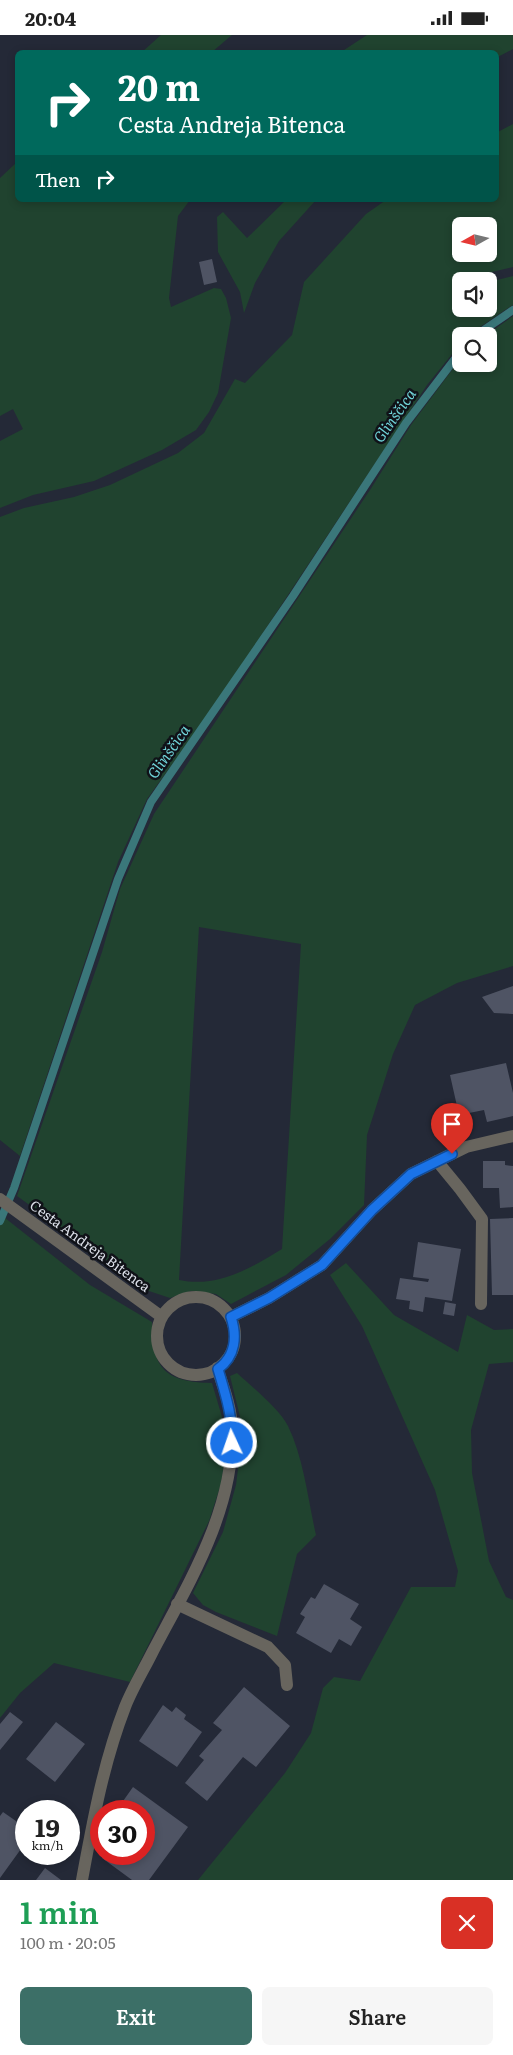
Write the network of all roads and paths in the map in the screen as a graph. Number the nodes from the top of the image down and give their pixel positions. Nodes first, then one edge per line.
1 (513, 1135) edge
2 (437, 1161) junction
3 (0, 1199) edge
4 (481, 1304) dead end
5 (162, 1317) junction
6 (231, 1317) junction
7 (218, 1369) junction
8 (178, 1604) junction
9 (288, 1685) dead end
10 (82, 1880) edge

1 - 2 street
2 - 4 street
2 - 6 street
3 - 5 street, Cesta Andreja Bitenca
5 - 6 street
5 - 7 street
6 - 7 street
7 - 8 street
8 - 9 street
8 - 10 street

